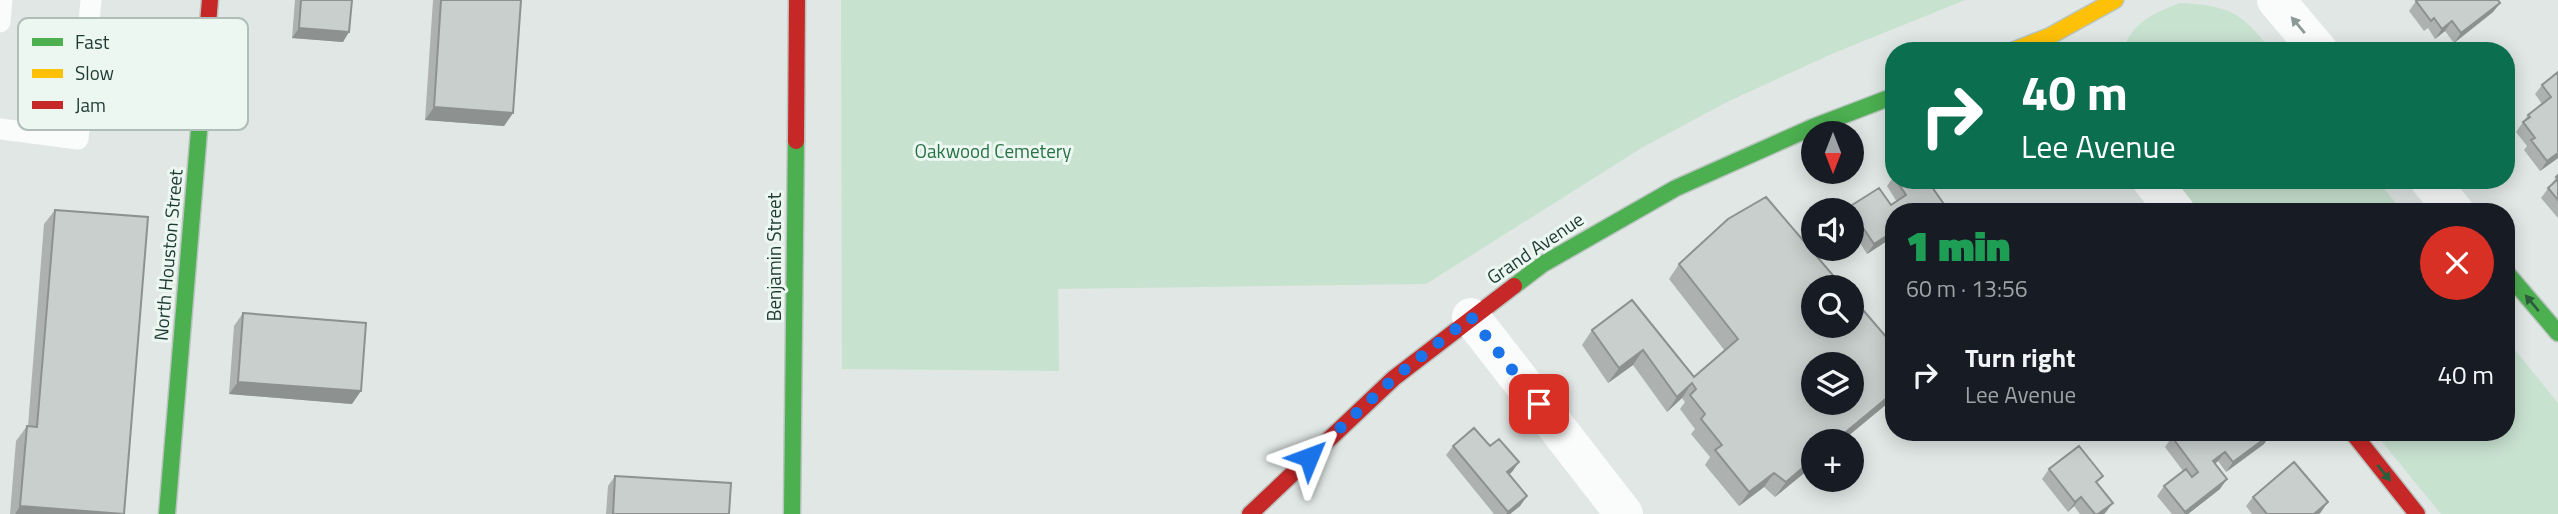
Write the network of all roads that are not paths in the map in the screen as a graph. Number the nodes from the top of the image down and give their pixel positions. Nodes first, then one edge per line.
1 (2, 0) edge
2 (91, 0) edge
3 (210, 0) edge
4 (797, 0) edge
5 (2115, 0) edge
6 (2276, 0) edge
7 (89, 18) edge
8 (208, 18) edge
9 (0, 22) edge
10 (2056, 42) edge
11 (2311, 42) edge
12 (1885, 99) edge
13 (0, 129) edge
14 (79, 130) edge
15 (199, 130) edge
16 (2158, 189) edge
17 (2436, 189) edge
18 (2169, 203) edge
19 (2447, 203) edge
20 (2515, 283) edge
21 (1471, 317) junction
22 (2558, 334) edge
23 (2359, 441) edge
24 (167, 514) edge
25 (792, 514) edge
26 (1250, 514) edge
27 (1624, 514) edge
28 (2417, 514) edge

1 - 9 lane
2 - 7 lane
3 - 8 street, North Houston Street
4 - 25 street, Benjamin Street
5 - 10 street
11 -> 6 street
12 - 21 street, Grand Avenue
13 - 14 lane
15 - 24 street, North Houston Street
16 - 18 street
17 - 19 street
22 -> 20 street
21 - 26 street, Grand Avenue
21 - 27 street
23 -> 28 street

